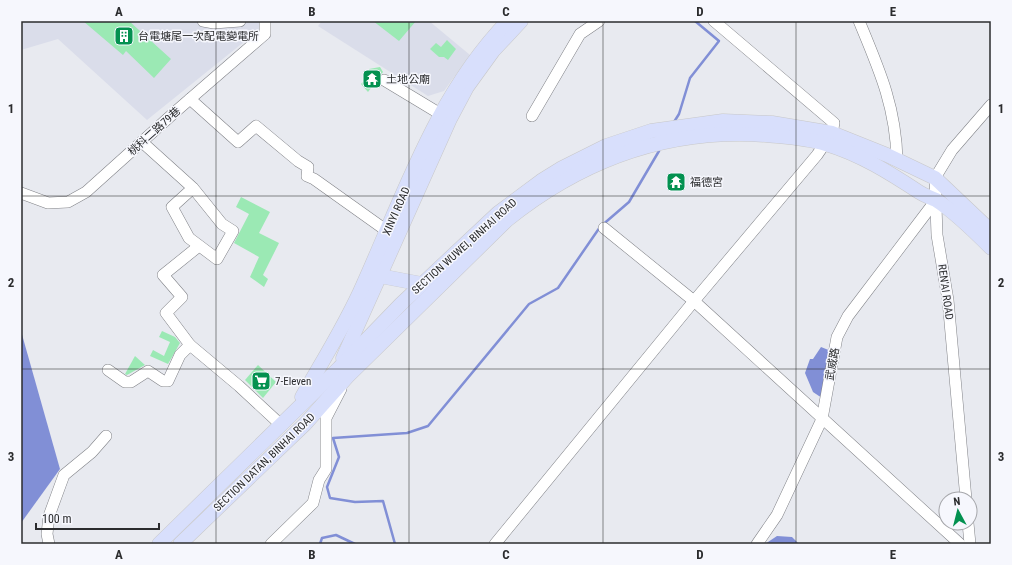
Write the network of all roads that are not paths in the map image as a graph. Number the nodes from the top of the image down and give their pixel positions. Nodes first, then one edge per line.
1 (203, 21) edge
2 (240, 21) edge
3 (265, 21) edge
4 (508, 21) edge
5 (521, 21) edge
6 (598, 21) edge
7 (714, 21) edge
8 (859, 21) edge
9 (384, 80) dead end
10 (190, 99) junction
11 (991, 105) edge
12 (532, 116) dead end
13 (445, 117) junction
14 (986, 118) edge
15 (829, 138) junction
16 (142, 142) junction
17 (897, 160) junction
18 (935, 178) junction
19 (193, 188) junction
20 (21, 193) edge
21 (936, 200) junction
22 (604, 228) dead end
23 (387, 231) junction
24 (991, 231) edge
25 (199, 246) junction
26 (991, 248) edge
27 (380, 276) junction
28 (422, 284) junction
29 (694, 302) junction
30 (190, 345) junction
31 (324, 358) junction
32 (108, 370) dead end
33 (343, 373) junction
34 (295, 410) junction
35 (822, 419) junction
36 (280, 424) junction
37 (106, 436) dead end
38 (965, 491) edge
39 (969, 531) edge
40 (49, 544) edge
41 (159, 544) edge
42 (180, 544) edge
43 (271, 544) edge
44 (495, 544) edge
45 (757, 544) edge
46 (960, 544) edge
47 (970, 544) edge

1 - 2 street
3 - 10 street, 桃科二路79巷
4 - 13 main road, XINYI ROAD
5 - 13 main road, XINYI ROAD
6 - 12 street
7 - 15 street
8 - 17 street
9 - 13 street
10 - 16 street, 桃科二路79巷
10 - 23 street
11 - 14 street
13 - 23 main road, XINYI ROAD
13 - 27 main road, XINYI ROAD
14 - 18 street
15 - 17 main road, SECTION WUWEI, BINHAI ROAD
15 - 21 main road, SECTION WUWEI, BINHAI ROAD
15 - 28 main road, SECTION WUWEI, BINHAI ROAD
15 - 29 street
15 - 33 main road, SECTION WUWEI, BINHAI ROAD
16 - 19 street
16 - 20 street, 桃科二路79巷
17 - 18 main road, SECTION WUWEI, BINHAI ROAD
18 - 21 street, REN'AI ROAD
18 - 24 main road, SECTION WUWEI, BINHAI ROAD
19 - 25 street
19 - 25 street
21 - 26 main road, SECTION WUWEI, BINHAI ROAD
21 - 35 street, 武威路
21 - 38 street, REN'AI ROAD
22 - 29 street
23 - 31 main road, XINYI ROAD
25 - 30 street
27 - 28 main road
27 - 33 main road, XINYI ROAD
28 - 33 main road, SECTION WUWEI, BINHAI ROAD
29 - 35 street
29 - 44 street
30 - 32 street
30 - 36 street
31 - 33 main road
31 - 34 main road, XINYI ROAD
33 - 34 main road, SECTION WUWEI, BINHAI ROAD
33 - 42 main road, SECTION DATAN, BINHAI ROAD
33 - 43 street
34 - 36 main road, SECTION DATAN, BINHAI ROAD
35 - 45 street, 武威路
35 - 46 street
36 - 41 main road, SECTION DATAN, BINHAI ROAD
37 - 40 street
39 - 47 street

